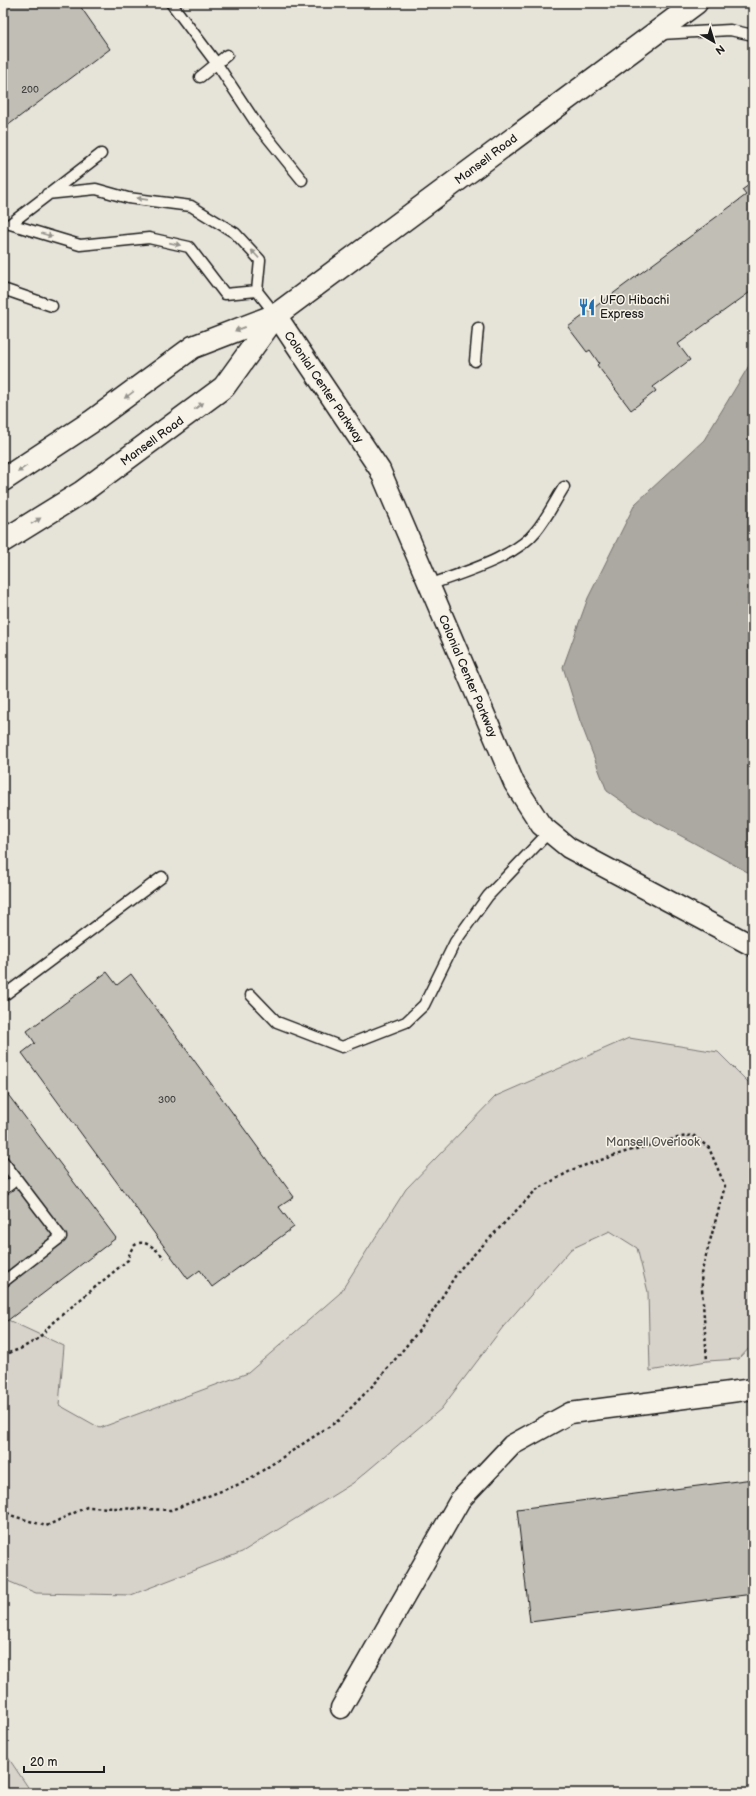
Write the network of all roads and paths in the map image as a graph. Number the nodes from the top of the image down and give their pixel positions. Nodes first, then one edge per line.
1 (171, 3) edge
2 (689, 5) edge
3 (653, 34) junction
4 (753, 35) edge
5 (227, 55) dead end
6 (217, 64) junction
7 (200, 77) dead end
8 (101, 154) dead end
9 (302, 180) dead end
10 (47, 194) junction
11 (3, 289) edge
12 (257, 291) junction
13 (52, 306) dead end
14 (276, 315) junction
15 (478, 328) dead end
16 (475, 361) dead end
17 (3, 480) edge
18 (564, 486) dead end
19 (3, 541) edge
20 (429, 585) junction
21 (549, 832) junction
22 (162, 877) dead end
23 (753, 946) edge
24 (251, 995) dead end
25 (3, 996) edge
26 (3, 1160) edge
27 (17, 1179) junction
28 (3, 1190) edge
29 (164, 1258) dead end
30 (3, 1282) edge
31 (3, 1355) edge
32 (707, 1361) dead end
33 (753, 1389) edge
34 (3, 1508) edge
35 (341, 1708) dead end

1 - 6 lane
2 - 3 main road, Mansell Road
3 - 4 lane
3 - 14 main road, Mansell Road
5 - 6 lane
6 - 7 lane
6 - 9 lane
8 - 10 lane
12 -> 10 lane
10 -> 12 lane
11 - 13 lane
12 - 14 lane
14 -> 17 main road, Mansell Road
19 -> 14 main road, Mansell Road
14 - 20 street, Colonial Center Parkway
15 - 16 lane
18 - 20 lane
20 - 21 street, Colonial Center Parkway
21 - 23 street, Colonial Center Parkway
21 - 24 lane
22 - 25 lane
26 - 27 lane
27 - 28 lane
27 - 30 lane
29 - 31 path
32 - 34 path
33 - 35 street

